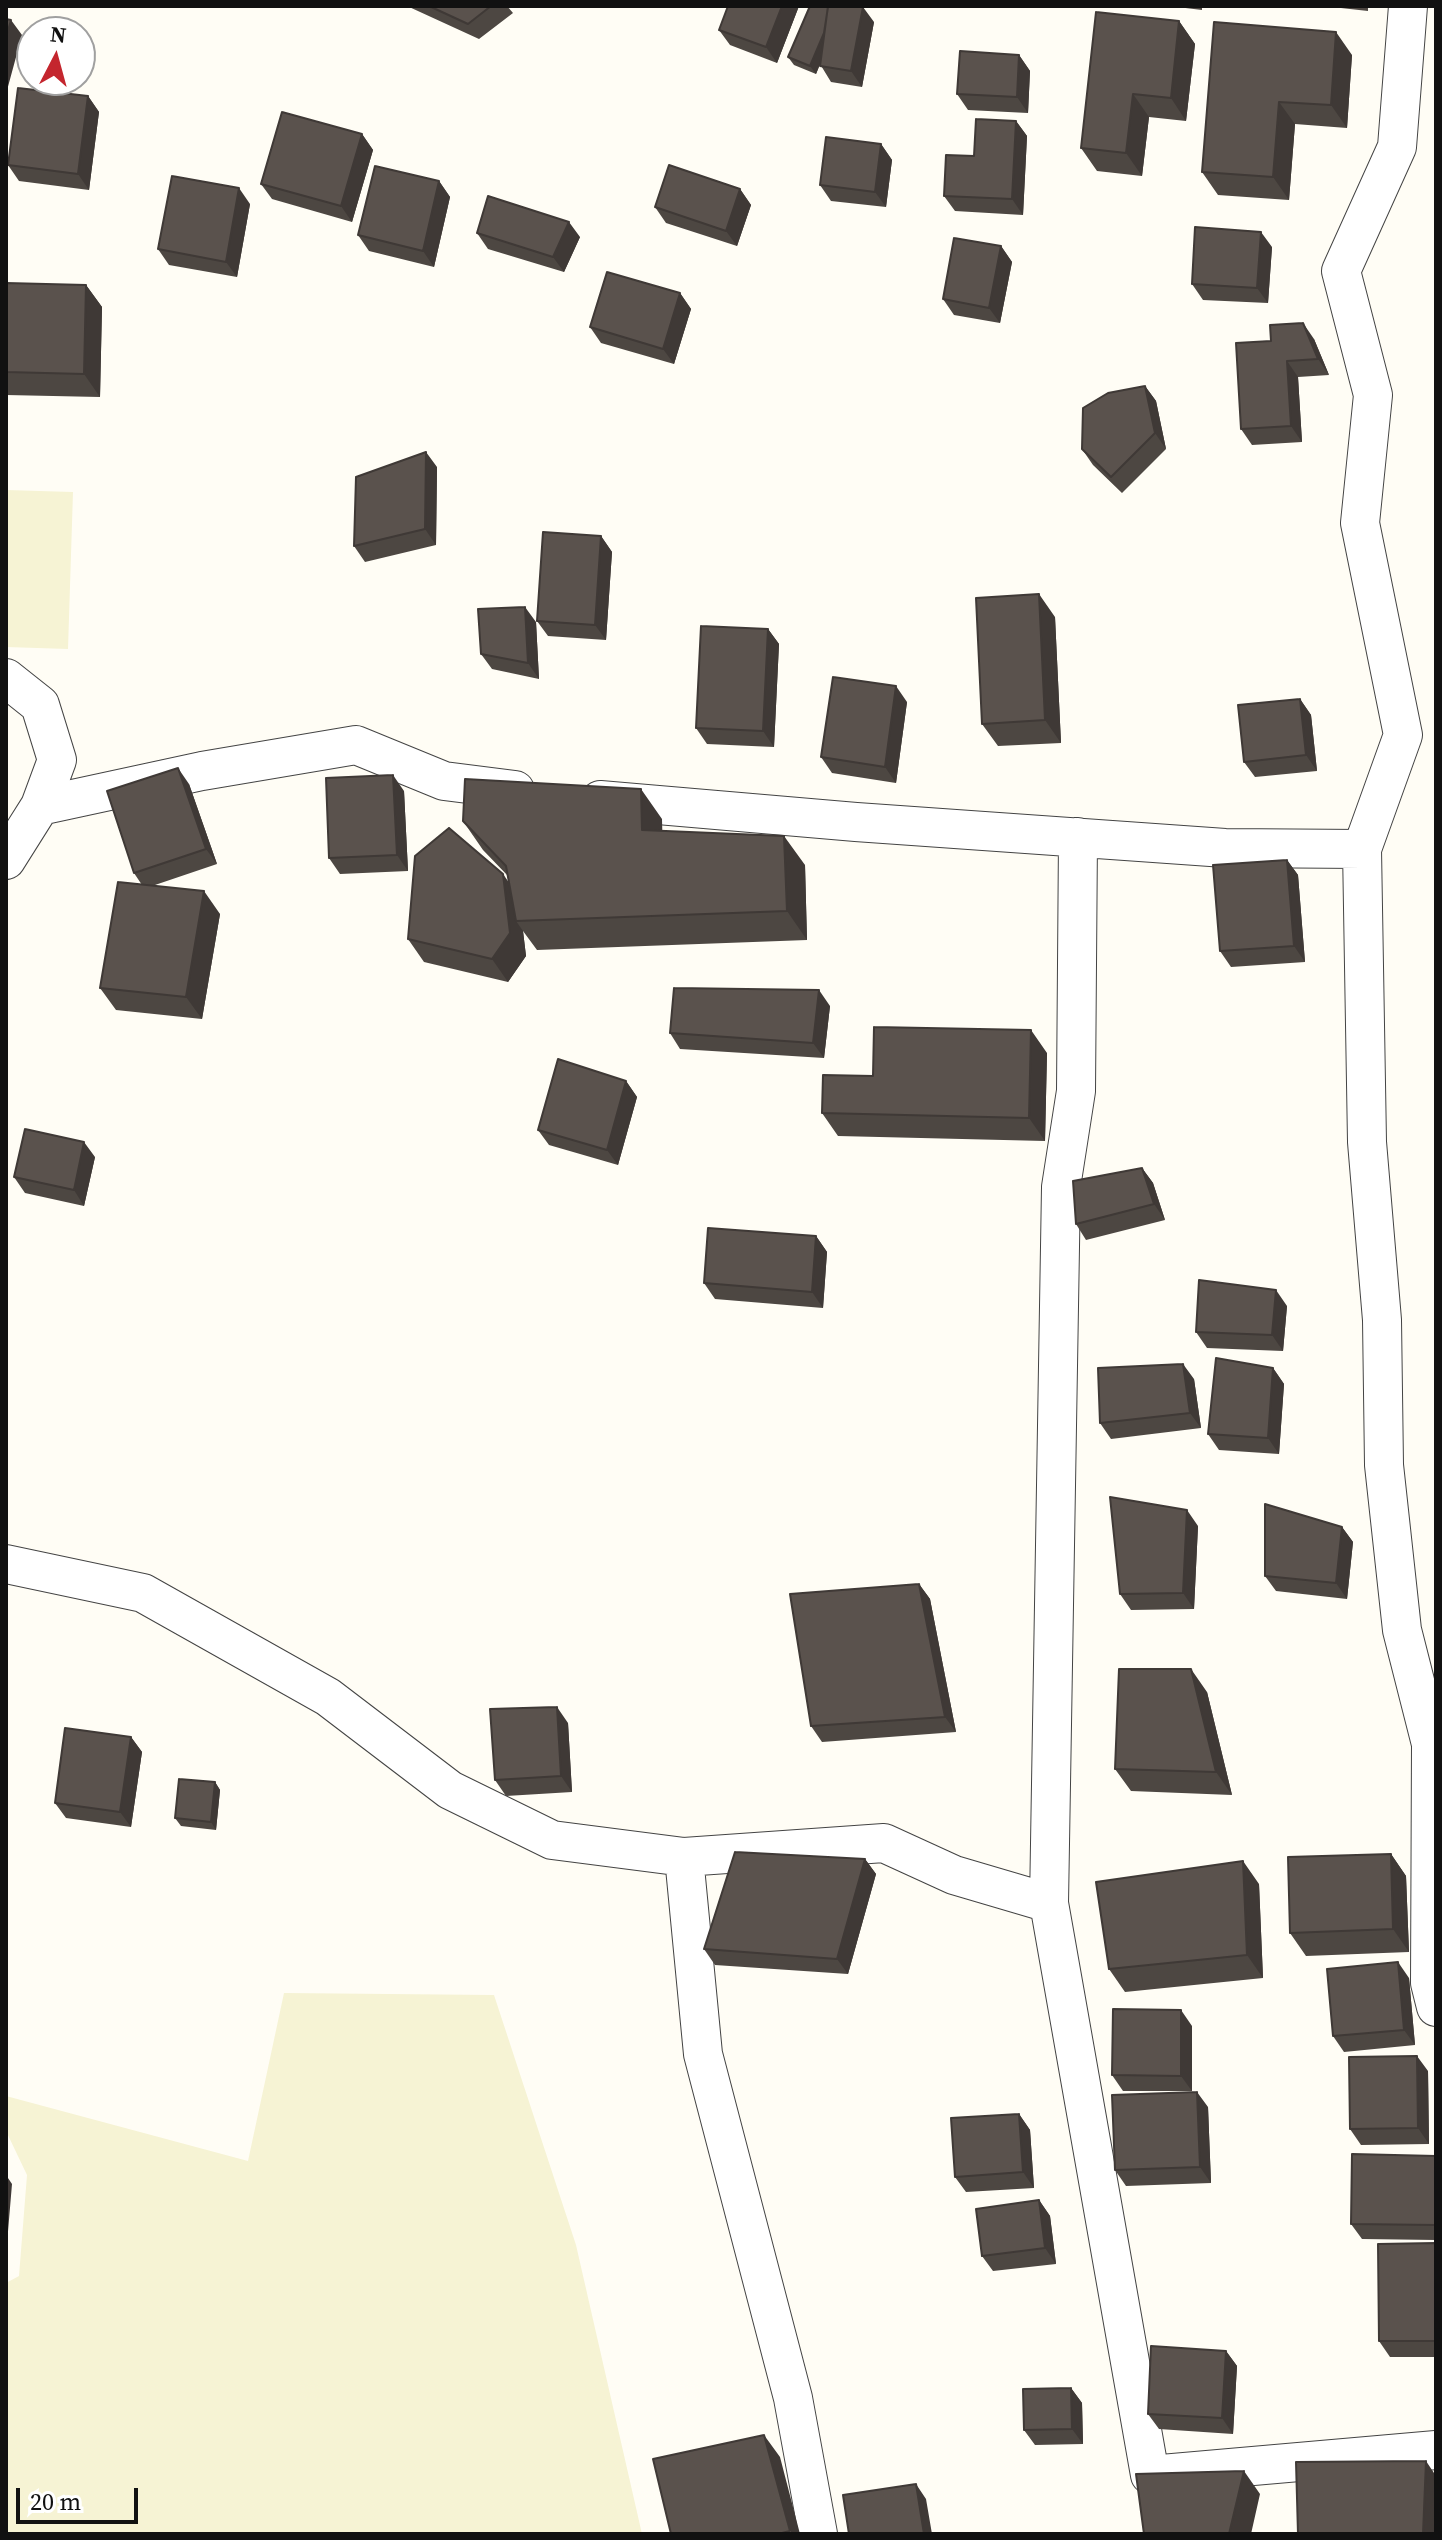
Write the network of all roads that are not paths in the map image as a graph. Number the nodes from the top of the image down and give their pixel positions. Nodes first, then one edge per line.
1 (1408, 6) edge
2 (6, 678) edge
3 (40, 806) junction
4 (1078, 837) junction
5 (1362, 849) junction
6 (6, 860) edge
7 (6, 1564) edge
8 (684, 1857) junction
9 (1049, 1903) junction
10 (1436, 2007) edge
11 (1436, 2450) edge
12 (818, 2534) edge

1 - 5 street
2 - 3 street
3 - 4 street
3 - 6 street
4 - 5 street
4 - 9 street
5 - 10 street
7 - 8 street
8 - 9 street
8 - 12 street
9 - 11 street

